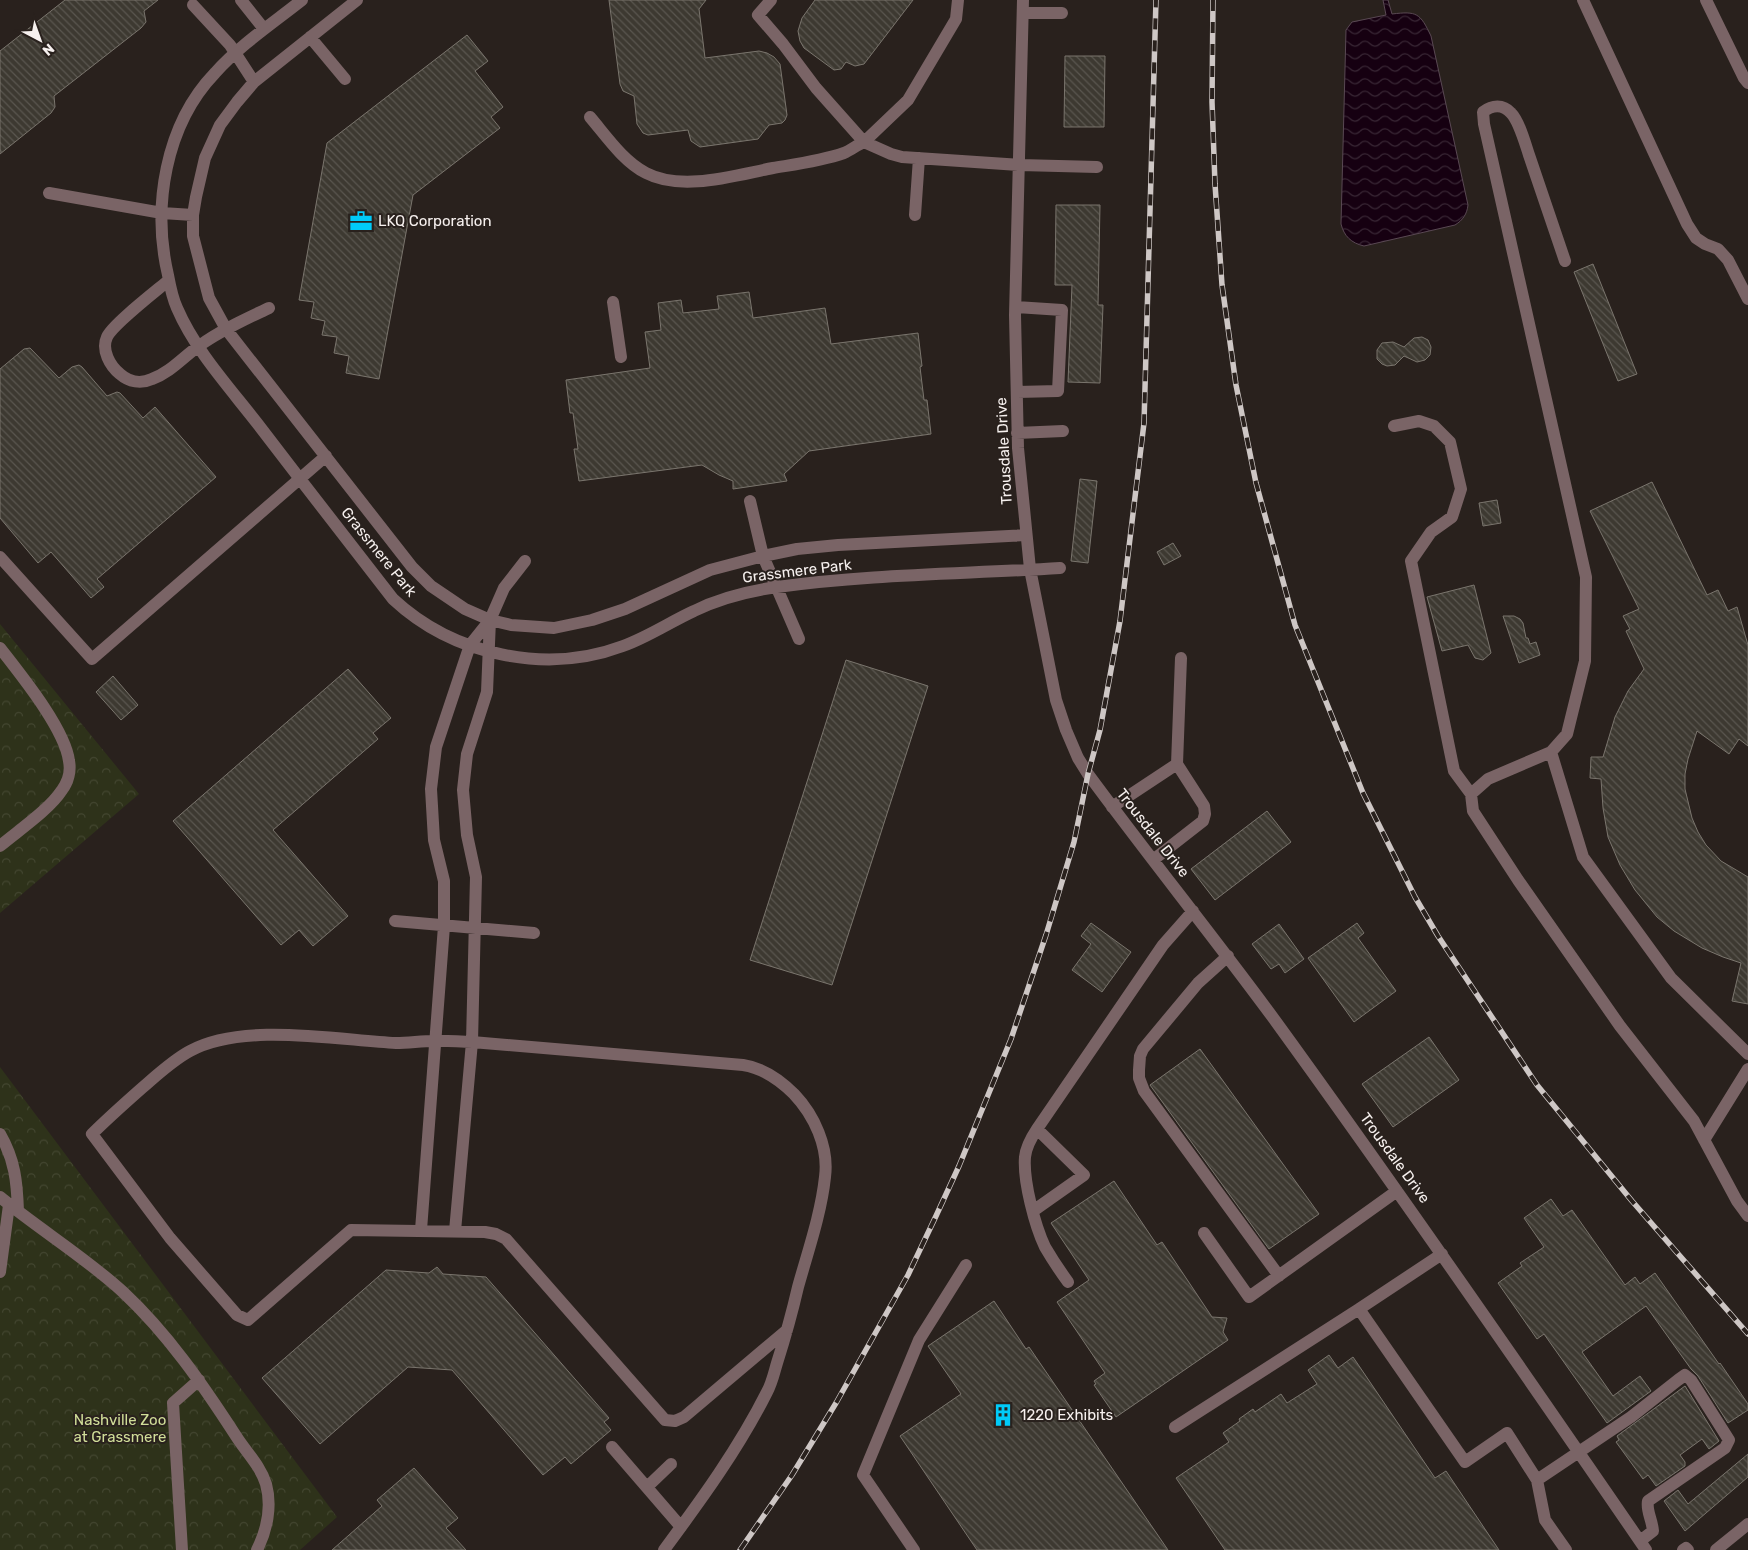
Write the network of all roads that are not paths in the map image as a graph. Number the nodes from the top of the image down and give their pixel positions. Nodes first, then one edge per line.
1 (242, 0) edge
2 (302, 0) edge
3 (357, 0) edge
4 (771, 0) edge
5 (958, 0) edge
6 (1023, 0) edge
7 (1583, 0) edge
8 (1706, 0) edge
9 (193, 5) dead end
10 (1023, 14) junction
11 (1062, 14) dead end
12 (264, 29) junction
13 (310, 37) junction
14 (235, 54) junction
15 (344, 79) dead end
16 (254, 82) junction
17 (1748, 83) edge
18 (590, 117) dead end
19 (864, 142) junction
20 (919, 158) junction
21 (1020, 165) junction
22 (1097, 167) dead end
23 (49, 193) dead end
24 (162, 213) junction
25 (915, 215) dead end
26 (193, 216) junction
27 (1565, 261) dead end
28 (169, 280) junction
29 (1748, 300) edge
30 (613, 302) dead end
31 (1016, 307) junction
32 (270, 308) dead end
33 (226, 329) junction
34 (199, 346) junction
35 (621, 357) dead end
36 (1017, 392) junction
37 (1394, 426) dead end
38 (1063, 431) dead end
39 (1017, 433) junction
40 (326, 456) junction
41 (299, 478) junction
42 (750, 502) dead end
43 (1026, 536) junction
44 (763, 556) junction
45 (0, 557) edge
46 (525, 560) dead end
47 (1060, 568) dead end
48 (1030, 570) junction
49 (777, 587) junction
50 (490, 620) junction
51 (799, 639) dead end
52 (470, 645) junction
53 (0, 648) edge
54 (488, 652) junction
55 (1181, 658) dead end
56 (1551, 752) junction
57 (1177, 764) junction
58 (1471, 794) junction
59 (1112, 807) junction
60 (0, 846) edge
61 (1153, 860) junction
62 (1193, 911) junction
63 (395, 921) dead end
64 (444, 926) junction
65 (475, 929) junction
66 (534, 933) dead end
67 (1228, 956) junction
68 (435, 1040) junction
69 (472, 1042) junction
70 (1748, 1054) edge
71 (1748, 1069) edge
72 (1037, 1129) junction
73 (0, 1134) edge
74 (1704, 1140) junction
75 (1397, 1191) junction
76 (9, 1204) edge
77 (1033, 1211) junction
78 (1748, 1216) edge
79 (421, 1230) junction
80 (455, 1231) junction
81 (1204, 1233) dead end
82 (1442, 1254) junction
83 (966, 1265) dead end
84 (0, 1272) edge
85 (1278, 1276) junction
86 (1068, 1282) dead end
87 (1359, 1309) junction
88 (787, 1330) junction
89 (199, 1380) junction
90 (1175, 1427) dead end
91 (612, 1447) dead end
92 (1578, 1451) junction
93 (671, 1464) dead end
94 (1537, 1480) junction
95 (647, 1488) junction
96 (1748, 1524) edge
97 (681, 1527) junction
98 (1643, 1546) edge
99 (182, 1550) edge
100 (257, 1550) edge
101 (664, 1550) edge
102 (914, 1550) edge
103 (1566, 1550) edge
104 (1683, 1550) edge
105 (1688, 1550) edge
106 (1716, 1550) edge

1 - 12 street
2 - 12 street, Grassmere Park
3 - 13 street, Grassmere Park
4 - 19 street
5 - 19 street
6 - 10 street, Trousdale Drive
7 - 29 street
8 - 17 street
9 - 14 street
10 - 11 street
10 - 21 street, Trousdale Drive
12 - 14 street, Grassmere Park
13 - 15 street
13 - 16 street, Grassmere Park
14 - 16 street
14 - 24 street, Grassmere Park
16 - 26 street, Grassmere Park
18 - 19 street
19 - 20 street
20 - 21 street
20 - 25 street
21 - 22 street
21 - 31 street, Trousdale Drive
23 - 24 street
24 - 26 street
24 - 28 street, Grassmere Park
26 - 33 street, Grassmere Park
27 - 56 street
28 - 34 street, Grassmere Park
28 - 34 street
30 - 35 street
31 - 36 street, Trousdale Drive
31 - 36 street
32 - 33 street
33 - 34 street
33 - 40 street, Grassmere Park
34 - 41 street, Grassmere Park
36 - 39 street, Trousdale Drive
37 - 58 street
38 - 39 street
39 - 43 street, Trousdale Drive
40 - 41 street
40 - 50 street, Grassmere Park
41 - 45 street
41 - 52 street, Grassmere Park
42 - 44 street
43 - 44 street, Grassmere Park
43 - 48 street, Trousdale Drive
44 - 49 street
44 - 50 street, Grassmere Park
46 - 50 street
47 - 48 street, Grassmere Park
48 - 49 street, Grassmere Park
48 - 59 street, Trousdale Drive
49 - 51 street
49 - 54 street, Grassmere Park
50 - 52 street
50 - 54 street
52 - 54 street, Grassmere Park
52 - 64 street
53 - 60 street
54 - 65 street
55 - 57 street
56 - 58 street
56 - 70 street
57 - 59 street
57 - 61 street
58 - 74 street
59 - 61 street, Trousdale Drive
61 - 62 street, Trousdale Drive
62 - 67 street, Trousdale Drive
62 - 72 street
63 - 64 street
64 - 65 street
64 - 68 street
65 - 66 street
65 - 69 street
67 - 75 street, Trousdale Drive
67 - 85 street
68 - 69 street
68 - 79 street
68 - 79 street
69 - 80 street
69 - 88 street
71 - 74 street
72 - 77 street
72 - 77 street
73 - 76 street
74 - 78 street
75 - 82 street, Trousdale Drive
75 - 85 street
76 - 84 street
76 - 89 street
77 - 86 street
79 - 80 street
80 - 88 street
81 - 85 street
82 - 87 street
82 - 92 street, Trousdale Drive
83 - 102 street
87 - 90 street
87 - 94 street
88 - 97 street
89 - 99 street
89 - 100 street
91 - 95 street
92 - 94 street
92 - 98 street, Trousdale Drive
92 - 98 street
93 - 95 street
94 - 103 street
95 - 97 street
96 - 106 street
97 - 101 street
104 - 105 street

